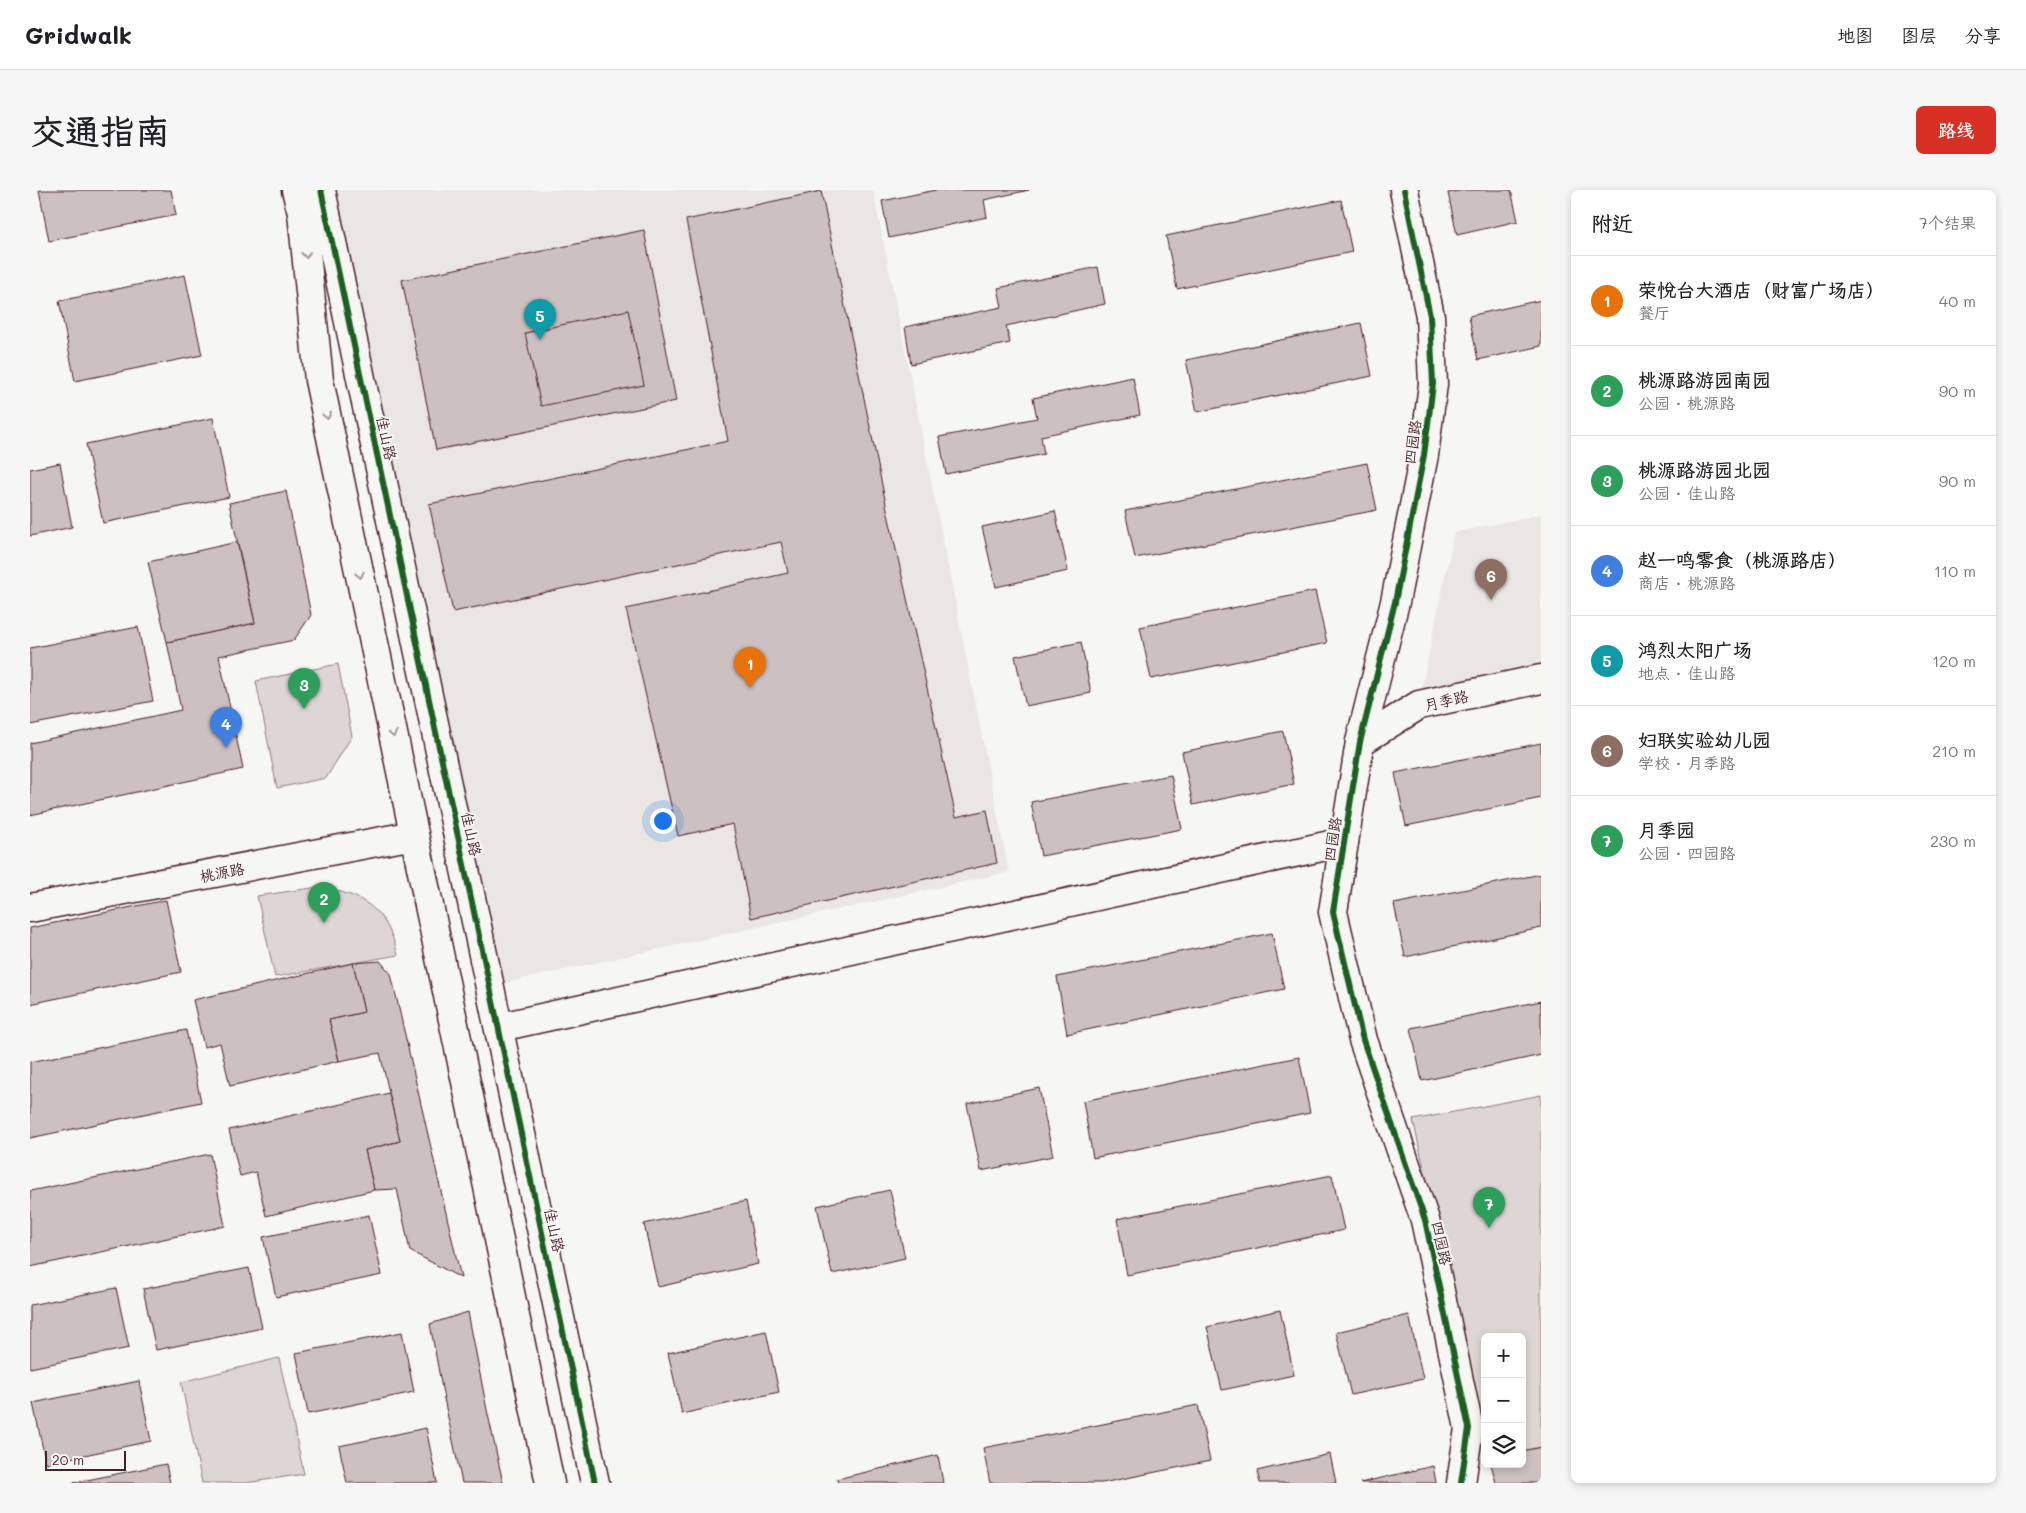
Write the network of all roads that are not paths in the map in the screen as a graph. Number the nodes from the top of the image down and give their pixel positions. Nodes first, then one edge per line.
1 (322, 190) edge
2 (1404, 190) edge
3 (303, 198) edge
4 (1541, 679) edge
5 (1360, 742) junction
6 (414, 835) junction
7 (1344, 842) junction
8 (30, 908) edge
9 (500, 1027) junction
10 (550, 1483) edge
11 (595, 1483) edge
12 (1461, 1483) edge

1 - 9 street, 佳山路
2 - 5 street, 四园路
3 -> 6 street
4 - 5 street, 月季路
5 - 7 street, 四园路
6 - 8 street, 桃源路
6 - 10 street
7 - 9 street
7 - 12 street, 四园路
9 - 11 street, 佳山路

